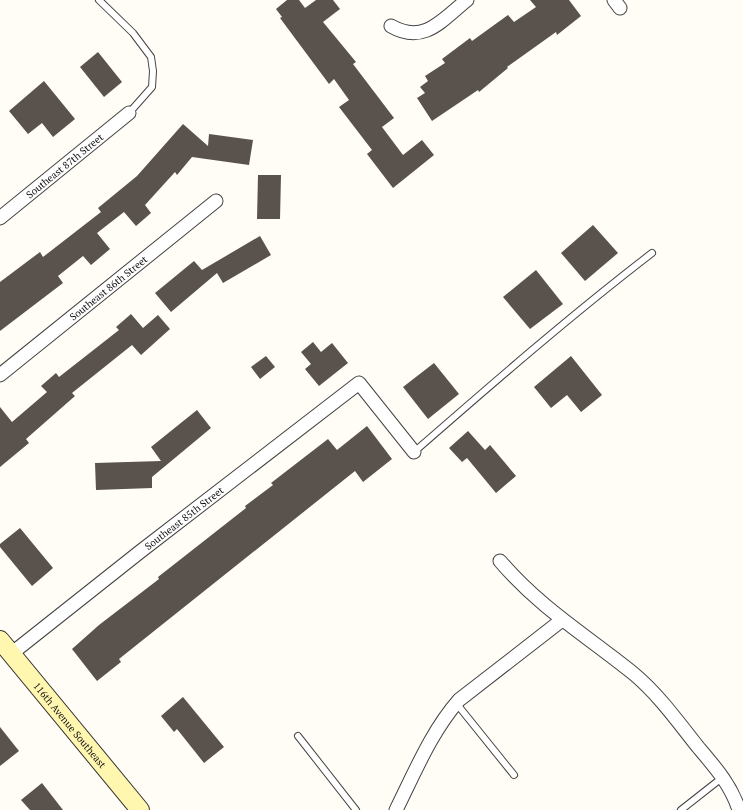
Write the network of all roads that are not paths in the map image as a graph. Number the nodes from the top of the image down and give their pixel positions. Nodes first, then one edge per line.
1 (99, 0) edge
2 (467, 0) edge
3 (391, 26) dead end
4 (129, 113) joint
5 (216, 201) dead end
6 (0, 218) edge
7 (652, 253) dead end
8 (0, 375) edge
9 (414, 452) joint
10 (500, 561) dead end
11 (562, 620) junction
12 (0, 640) edge
13 (11, 654) junction
14 (456, 703) junction
15 (298, 736) dead end
16 (514, 774) dead end
17 (723, 777) junction
18 (140, 810) edge
19 (356, 810) edge
20 (396, 810) edge
21 (681, 810) edge
22 (739, 810) edge

1 - 4 lane
2 - 3 street
4 - 6 street, Southeast 87th Street
5 - 8 street, Southeast 86th Street
7 - 9 lane
9 - 13 street, Southeast 85th Street
10 - 11 street
11 - 14 street
11 - 17 street
12 - 13 street, 116th Avenue Southeast
13 - 18 street, 116th Avenue Southeast
14 - 16 lane
14 - 20 street
15 - 19 lane
17 - 21 lane
17 - 22 street

